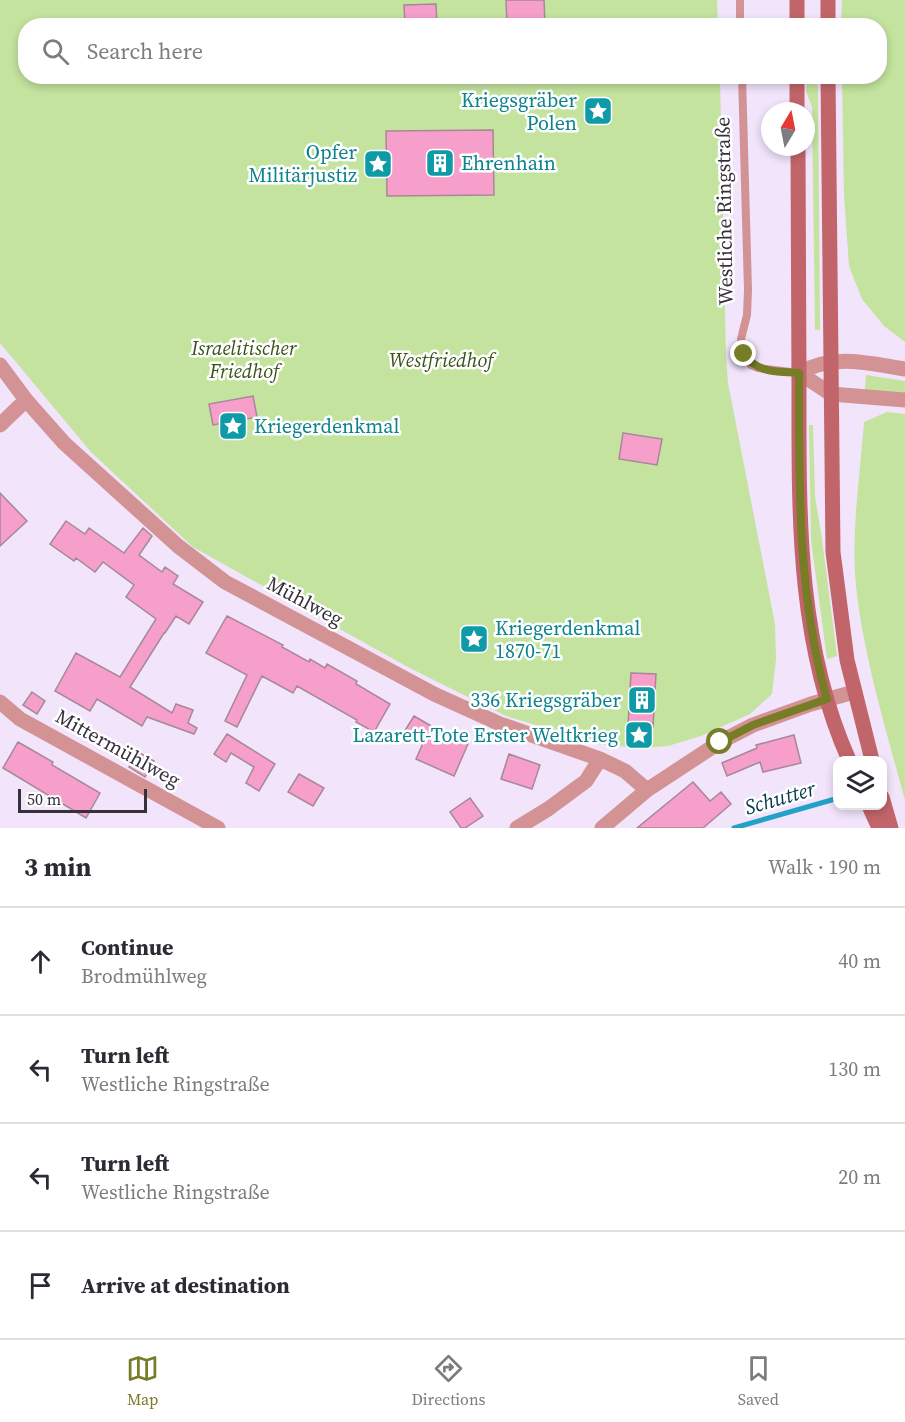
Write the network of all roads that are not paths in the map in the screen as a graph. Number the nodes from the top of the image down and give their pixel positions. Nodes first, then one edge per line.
1 (740, 0) edge
2 (797, 0) edge
3 (828, 0) edge
4 (740, 18) edge
5 (797, 18) edge
6 (828, 18) edge
7 (742, 84) edge
8 (797, 84) edge
9 (828, 84) edge
10 (798, 102) edge
11 (798, 156) edge
12 (831, 361) junction
13 (0, 365) edge
14 (905, 369) edge
15 (799, 373) junction
16 (831, 394) junction
17 (26, 400) junction
18 (905, 400) edge
19 (0, 425) edge
20 (855, 692) junction
21 (827, 699) junction
22 (0, 702) edge
23 (847, 756) edge
24 (871, 756) edge
25 (600, 759) junction
26 (647, 790) junction
27 (871, 810) edge
28 (886, 810) edge
29 (218, 828) edge
30 (517, 828) edge
31 (602, 828) edge
32 (879, 828) edge
33 (891, 828) edge

1 - 4 lane
2 - 5 main road
3 - 6 main road
7 - 15 lane, Westliche Ringstraße
8 - 10 main road
9 - 12 main road
11 - 15 main road
12 - 14 street
12 - 15 street
12 - 16 main road
13 - 17 street, Mühlweg
15 - 16 street
15 - 21 main road
16 - 18 street
16 - 20 main road
17 - 19 street
17 - 25 street, Mühlweg
20 - 21 street
20 - 24 main road
21 - 23 main road
21 - 26 street
22 - 29 street, Mittermühlweg
25 - 26 street, Mühlweg
25 - 30 street
26 - 31 street
27 - 32 main road
28 - 33 main road

